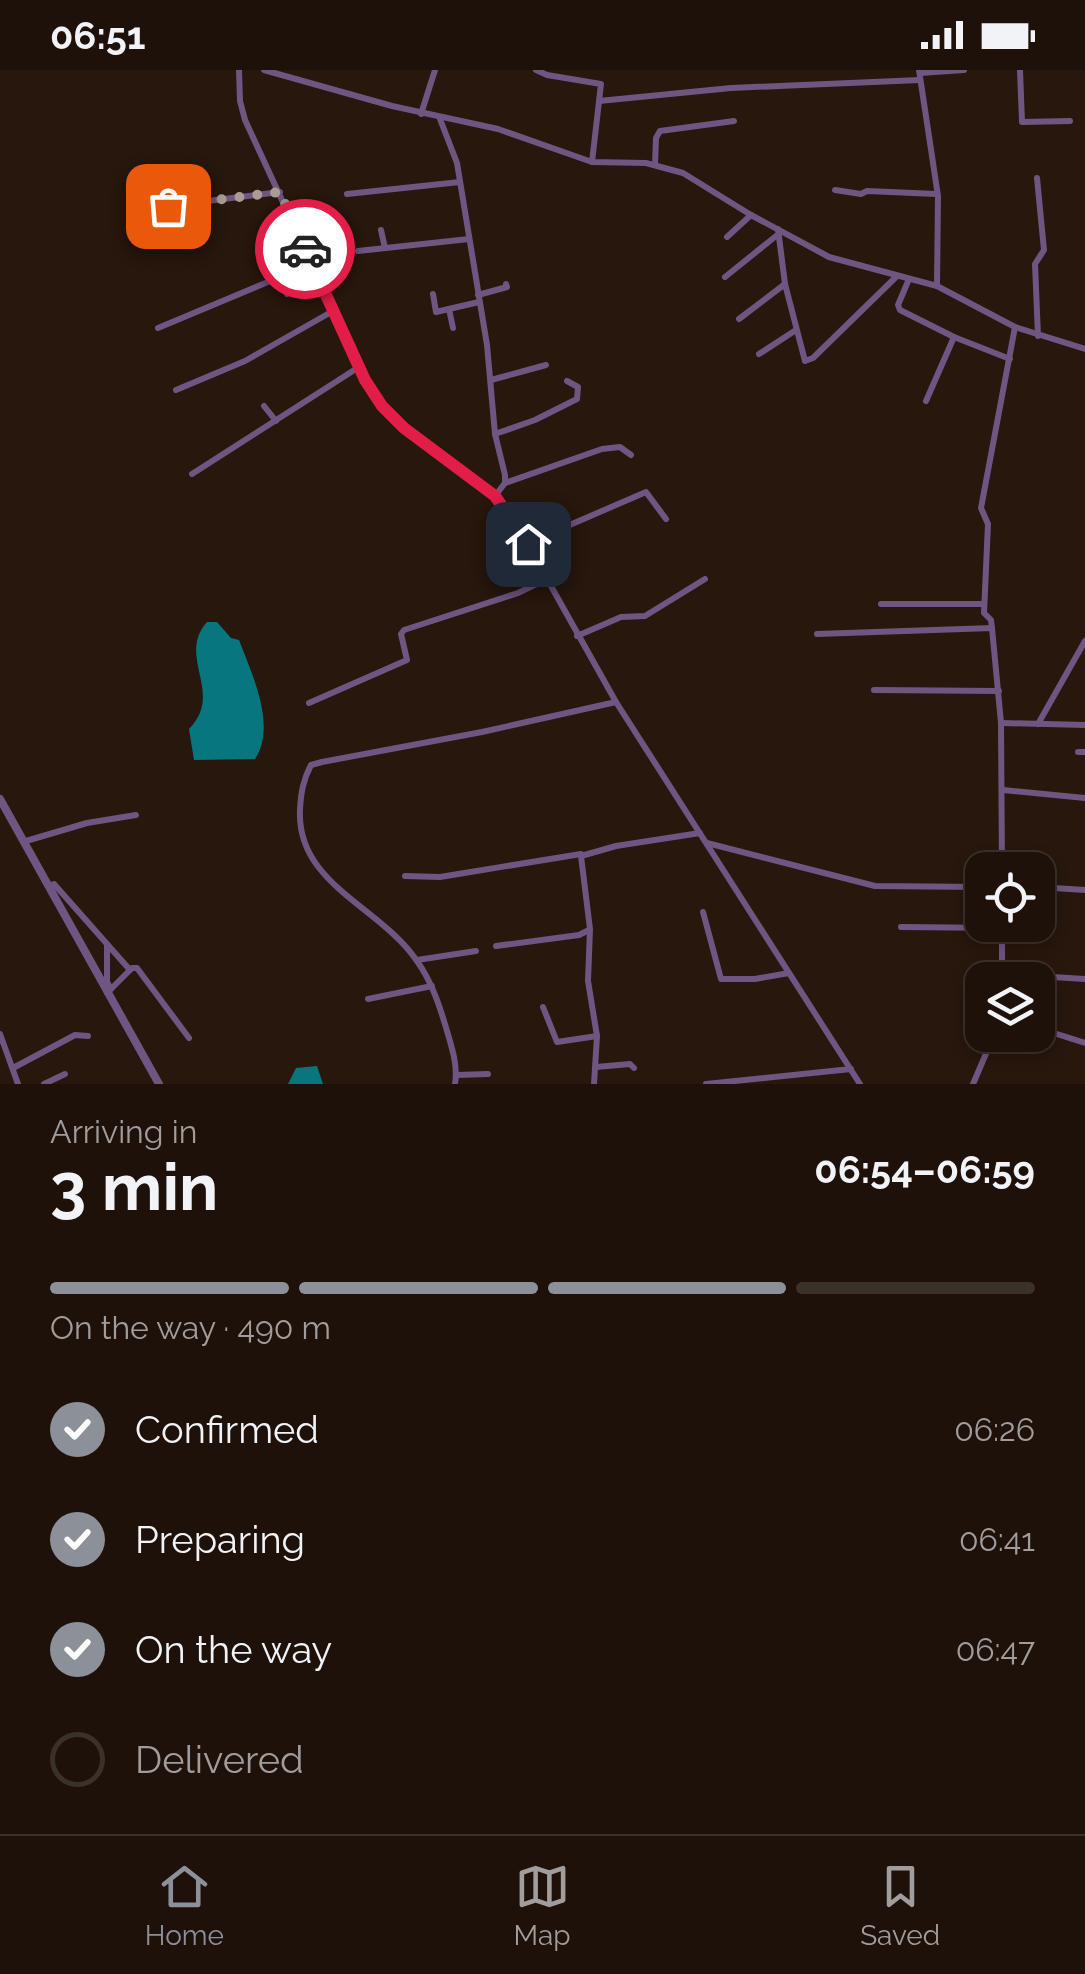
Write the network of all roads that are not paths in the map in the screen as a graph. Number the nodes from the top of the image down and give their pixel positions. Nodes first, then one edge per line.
1 (239, 70) edge
2 (264, 70) edge
3 (435, 70) edge
4 (536, 70) edge
5 (604, 70) edge
6 (964, 70) edge
7 (1020, 70) edge
8 (920, 74) edge
9 (601, 84) junction
10 (599, 101) junction
11 (421, 114) junction
12 (440, 118) junction
13 (734, 121) dead end
14 (1070, 121) dead end
15 (592, 162) junction
16 (655, 165) junction
17 (1037, 178) dead end
18 (460, 182) junction
19 (835, 190) dead end
20 (280, 192) junction
21 (347, 194) dead end
22 (938, 195) junction
23 (168, 206) dead end
24 (751, 215) junction
25 (381, 230) dead end
26 (778, 232) junction
27 (728, 237) dead end
28 (469, 239) junction
29 (386, 248) junction
30 (358, 252) dead end
31 (897, 276) junction
32 (725, 277) dead end
33 (318, 278) junction
34 (909, 279) junction
35 (506, 284) dead end
36 (784, 284) junction
37 (937, 286) junction
38 (433, 294) dead end
39 (479, 298) junction
40 (449, 309) junction
41 (333, 312) junction
42 (739, 319) dead end
43 (1016, 327) junction
44 (158, 328) dead end
45 (454, 328) dead end
46 (796, 330) junction
47 (1038, 336) junction
48 (954, 337) junction
49 (1085, 349) edge
50 (759, 354) dead end
51 (1010, 359) junction
52 (546, 366) dead end
53 (359, 367) junction
54 (492, 380) junction
55 (568, 380) dead end
56 (176, 390) dead end
57 (926, 401) dead end
58 (264, 406) dead end
59 (276, 421) junction
60 (496, 434) junction
61 (631, 456) dead end
62 (192, 474) dead end
63 (505, 483) junction
64 (495, 496) junction
65 (666, 519) dead end
66 (528, 544) junction
67 (548, 578) junction
68 (704, 579) dead end
69 (881, 604) dead end
70 (984, 604) junction
71 (992, 628) junction
72 (817, 634) dead end
73 (577, 636) junction
74 (1085, 641) edge
75 (874, 690) dead end
76 (999, 691) junction
77 (309, 702) dead end
78 (616, 702) junction
79 (1001, 723) junction
80 (1038, 724) junction
81 (1085, 725) edge
82 (1003, 790) junction
83 (1085, 798) edge
84 (0, 799) edge
85 (136, 815) dead end
86 (700, 833) junction
87 (26, 841) junction
88 (706, 843) junction
89 (1002, 852) edge
90 (583, 854) junction
91 (406, 876) dead end
92 (49, 886) junction
93 (965, 887) edge
94 (1055, 888) edge
95 (1085, 890) edge
96 (703, 912) dead end
97 (902, 927) dead end
98 (965, 927) edge
99 (590, 930) junction
100 (107, 944) junction
101 (496, 946) dead end
102 (476, 951) dead end
103 (417, 960) junction
104 (130, 970) junction
105 (789, 973) junction
106 (1055, 979) edge
107 (1085, 980) edge
108 (432, 986) junction
109 (109, 991) junction
110 (368, 999) dead end
111 (543, 1007) dead end
112 (1055, 1033) edge
113 (0, 1034) edge
114 (88, 1036) dead end
115 (597, 1036) junction
116 (189, 1038) dead end
117 (1085, 1043) edge
118 (3, 1050) edge
119 (987, 1052) edge
120 (596, 1067) junction
121 (12, 1068) junction
122 (634, 1068) dead end
123 (851, 1068) junction
124 (65, 1074) dead end
125 (488, 1074) dead end
126 (456, 1080) edge
127 (18, 1084) edge
128 (44, 1084) edge
129 (159, 1084) edge
130 (594, 1084) edge
131 (706, 1084) edge
132 (860, 1084) edge
133 (973, 1084) edge

1 - 20 street
2 - 11 street
3 - 11 street
4 - 9 street
5 - 9 street
6 - 8 street
7 - 14 street
8 - 10 street
8 - 22 street
9 - 10 street
10 - 15 street
11 - 12 street
12 - 15 street
12 - 18 street
13 - 16 street
15 - 16 street
16 - 24 street
17 - 47 street
18 - 21 street
18 - 28 street
19 - 22 street
20 - 23 street
20 - 33 street
22 - 37 street
24 - 26 street
24 - 27 street
25 - 29 street
26 - 31 street
26 - 32 street
26 - 36 street
28 - 29 street
28 - 39 street
29 - 30 street
31 - 34 street
31 - 46 street
33 - 41 street
33 - 44 street
34 - 37 street
34 - 48 street
35 - 39 street
36 - 42 street
36 - 46 street
37 - 43 street
38 - 40 street
39 - 40 street
39 - 54 street
40 - 45 street
41 - 53 street
41 - 56 street
43 - 47 street
43 - 51 street
46 - 50 street
47 - 49 street
48 - 51 street
48 - 57 street
51 - 70 street
52 - 54 street
53 - 59 street
53 - 64 street
54 - 60 street
55 - 60 street
58 - 59 street
59 - 62 street
60 - 63 street
61 - 63 street
63 - 64 street
64 - 66 street
65 - 66 street
66 - 67 street
67 - 73 street
67 - 77 street
68 - 73 street
69 - 70 street
70 - 71 street
71 - 72 street
71 - 76 street
73 - 78 street
74 - 80 street
75 - 76 street
76 - 79 street
78 - 86 street
78 - 103 street
79 - 80 street
79 - 82 street
80 - 81 street
82 - 83 street
82 - 89 street
84 - 87 street
85 - 87 street
86 - 88 street
86 - 90 street
87 - 92 street
88 - 93 street
88 - 105 street
90 - 91 street
90 - 99 street
92 - 100 street
92 - 109 street
94 - 95 street
96 - 105 street
97 - 98 street
99 - 101 street
99 - 115 street
100 - 104 street
100 - 109 street
102 - 103 street
103 - 108 street
104 - 109 street
104 - 116 street
105 - 123 street
106 - 107 street
108 - 110 street
108 - 126 street
109 - 129 street
111 - 115 street
112 - 117 street
113 - 118 street
114 - 121 street
115 - 120 street
118 - 121 street
119 - 133 street
120 - 122 street
120 - 130 street
121 - 127 street
123 - 131 street
123 - 132 street
124 - 128 street
125 - 126 street

